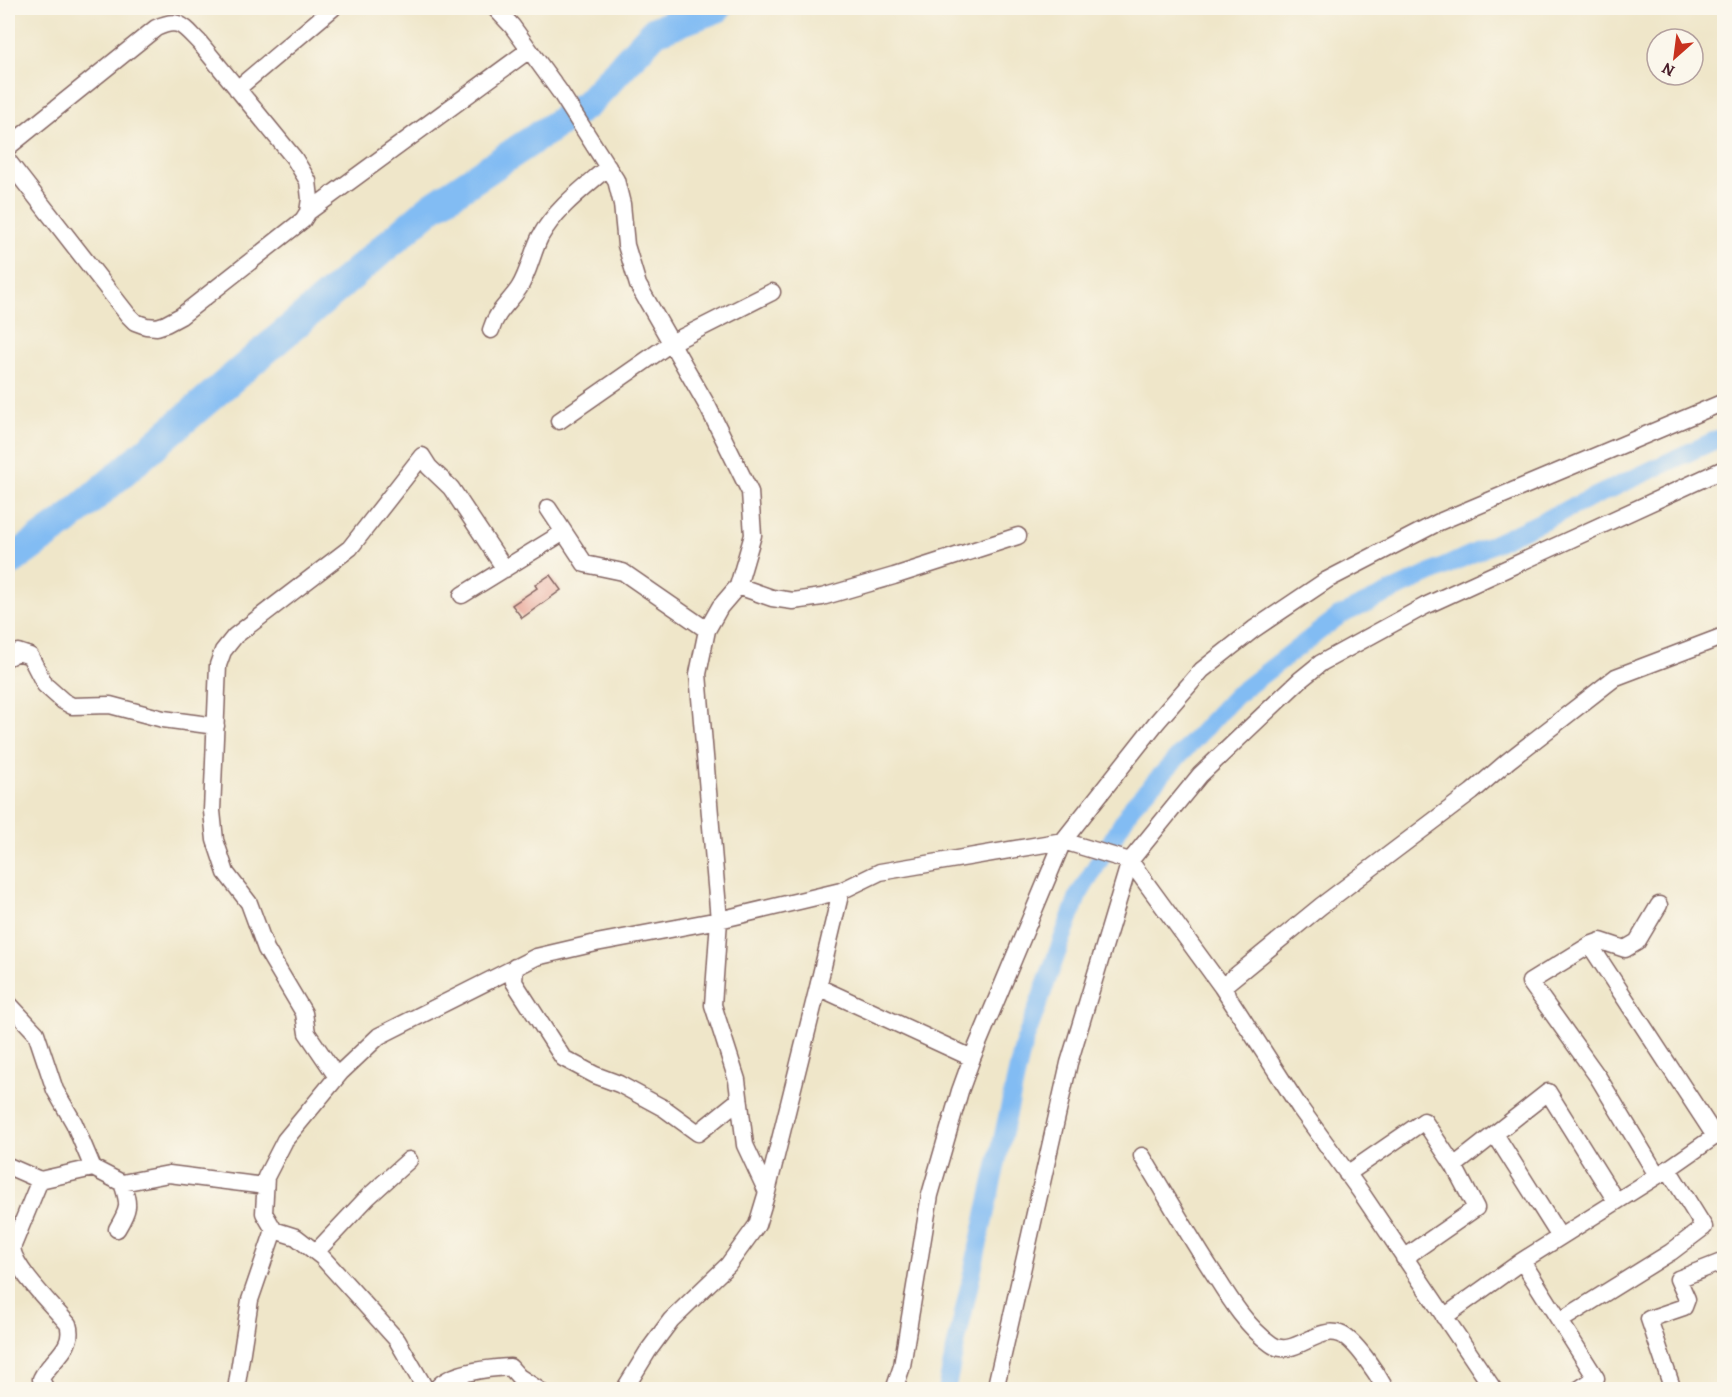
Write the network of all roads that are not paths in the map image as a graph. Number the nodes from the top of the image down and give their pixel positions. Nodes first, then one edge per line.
1 (333, 8) edge
2 (495, 8) edge
3 (529, 50) junction
4 (237, 89) junction
5 (8, 147) edge
6 (8, 161) edge
7 (608, 167) junction
8 (308, 212) junction
9 (772, 292) dead end
10 (491, 330) dead end
11 (668, 338) junction
12 (1725, 402) edge
13 (559, 421) dead end
14 (1725, 469) edge
15 (548, 508) dead end
16 (564, 532) junction
17 (1018, 536) dead end
18 (505, 569) junction
19 (738, 586) junction
20 (462, 595) dead end
21 (706, 630) junction
22 (1725, 636) edge
23 (8, 657) edge
24 (216, 726) junction
25 (1063, 842) junction
26 (1123, 859) junction
27 (841, 891) junction
28 (1659, 905) dead end
29 (719, 920) junction
30 (1590, 945) junction
31 (515, 967) junction
32 (818, 987) junction
33 (1222, 987) junction
34 (8, 1004) edge
35 (972, 1058) junction
36 (337, 1077) junction
37 (739, 1100) junction
38 (1720, 1133) edge
39 (1495, 1134) junction
40 (1142, 1156) dead end
41 (408, 1161) dead end
42 (8, 1166) edge
43 (1454, 1166) junction
44 (93, 1168) junction
45 (1662, 1172) junction
46 (1347, 1174) junction
47 (40, 1180) junction
48 (122, 1184) junction
49 (265, 1186) junction
50 (767, 1192) junction
51 (1616, 1201) junction
52 (117, 1229) dead end
53 (274, 1230) junction
54 (1560, 1237) junction
55 (316, 1252) junction
56 (1404, 1258) junction
57 (1725, 1261) edge
58 (1522, 1262) junction
59 (1444, 1317) junction
60 (1560, 1321) junction
61 (46, 1389) edge
62 (236, 1389) edge
63 (426, 1389) edge
64 (436, 1389) edge
65 (540, 1389) edge
66 (549, 1389) edge
67 (624, 1389) edge
68 (894, 1389) edge
69 (995, 1389) edge
70 (1386, 1389) edge
71 (1494, 1389) edge
72 (1578, 1389) edge
73 (1673, 1389) edge

1 - 4 street
2 - 3 street
3 - 7 street
3 - 8 street
4 - 5 street
4 - 8 street
6 - 8 street
7 - 10 street
7 - 11 street
9 - 11 street
11 - 13 street
11 - 19 street
12 - 25 street
14 - 26 street
15 - 16 street
16 - 18 street
16 - 21 street
17 - 19 street
18 - 20 street
18 - 24 street
19 - 21 street
21 - 29 street
22 - 33 street
23 - 24 street
24 - 36 street
25 - 26 street
25 - 27 street
25 - 35 street
26 - 33 street
26 - 69 street
27 - 29 street
27 - 32 street
28 - 30 street
29 - 31 street
29 - 37 street
30 - 38 street
30 - 45 street
31 - 36 street
31 - 37 street
32 - 35 street
32 - 50 street
33 - 46 street
34 - 44 street
35 - 68 street
36 - 49 street
37 - 50 street
38 - 45 street
39 - 43 street
39 - 51 street
39 - 54 street
40 - 70 street
41 - 55 street
42 - 47 street
43 - 46 street
43 - 56 street
44 - 47 street
44 - 48 street
45 - 51 street
45 - 60 street
46 - 56 street
47 - 61 street
48 - 49 street
48 - 52 street
49 - 53 street
50 - 67 street
51 - 54 street
53 - 55 street
53 - 62 street
54 - 58 street
55 - 63 street
56 - 59 street
57 - 73 street
58 - 59 street
58 - 60 street
59 - 71 street
60 - 72 street
64 - 65 street
65 - 66 street

